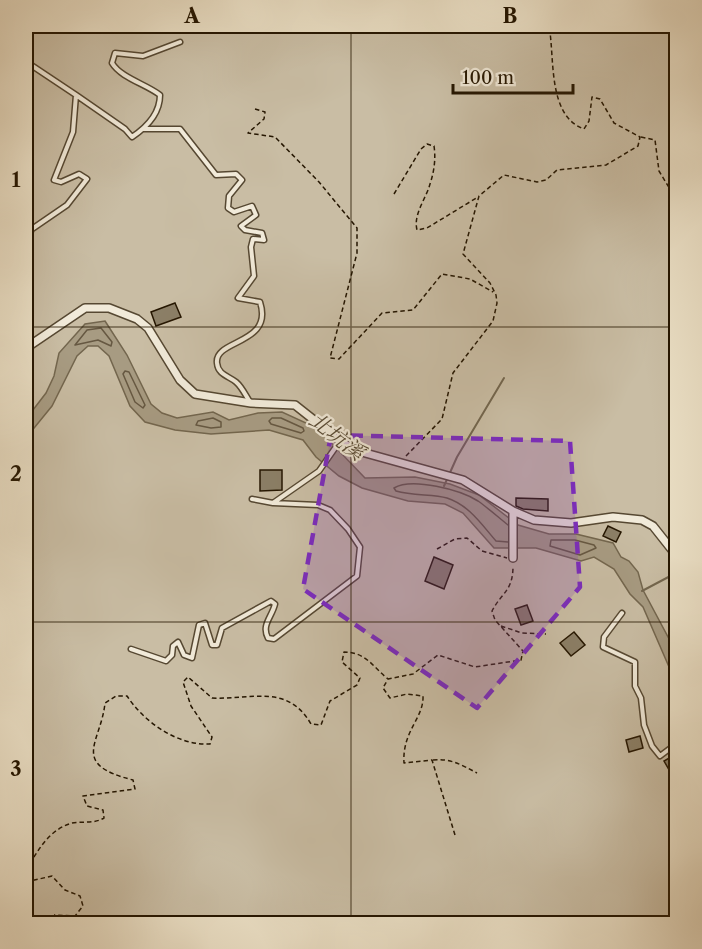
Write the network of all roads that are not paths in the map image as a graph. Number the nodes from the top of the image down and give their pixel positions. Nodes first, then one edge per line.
1 (180, 42) dead end
2 (26, 44) edge
3 (26, 64) edge
4 (76, 95) junction
5 (143, 129) junction
6 (26, 241) edge
7 (26, 348) edge
8 (250, 403) junction
9 (340, 441) junction
10 (252, 498) dead end
11 (273, 503) junction
12 (513, 512) dead end
13 (676, 555) edge
14 (513, 558) dead end
15 (622, 613) dead end
16 (131, 649) dead end
17 (676, 744) edge

1 - 5 lane
2 - 3 street
3 - 4 lane
4 - 5 lane
4 - 6 lane
5 - 8 lane
7 - 8 street
8 - 9 street
9 - 11 lane
9 - 13 street
10 - 11 lane
11 - 16 lane
12 - 14 street
15 - 17 lane

